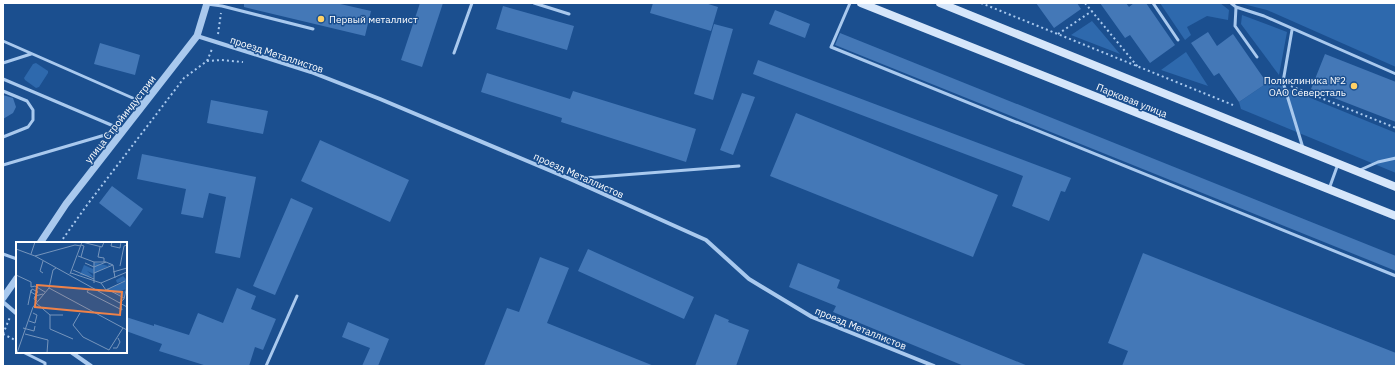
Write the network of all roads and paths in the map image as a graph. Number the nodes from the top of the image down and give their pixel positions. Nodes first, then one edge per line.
1 (472, 3) edge
2 (534, 3) edge
3 (850, 3) edge
4 (860, 3) edge
5 (940, 3) edge
6 (981, 3) edge
7 (1085, 3) edge
8 (1153, 3) edge
9 (1231, 3) edge
10 (207, 4) edge
11 (222, 6) junction
12 (1236, 7) junction
13 (1092, 11) junction
14 (569, 14) dead end
15 (313, 29) dead end
16 (1292, 30) junction
17 (1058, 34) junction
18 (197, 36) junction
19 (1178, 40) dead end
20 (3, 41) edge
21 (215, 42) junction
22 (454, 53) dead end
23 (31, 54) junction
24 (1257, 57) dead end
25 (207, 61) junction
26 (243, 62) dead end
27 (3, 63) edge
28 (1139, 68) junction
29 (1396, 74) edge
30 (3, 79) edge
31 (1283, 82) junction
32 (3, 91) edge
33 (144, 103) junction
34 (1233, 105) dead end
35 (1360, 108) dead end
36 (1358, 113) junction
37 (1396, 128) edge
38 (124, 130) junction
39 (3, 137) edge
40 (1304, 151) junction
41 (1396, 158) edge
42 (1338, 164) junction
43 (3, 165) edge
44 (739, 166) dead end
45 (1356, 172) junction
46 (570, 179) junction
47 (1396, 188) edge
48 (1329, 189) junction
49 (1396, 216) edge
50 (41, 242) edge
51 (61, 242) edge
52 (3, 254) edge
53 (16, 259) edge
54 (1396, 276) edge
55 (16, 279) edge
56 (297, 296) dead end
57 (3, 298) edge
58 (3, 302) edge
59 (16, 313) edge
60 (3, 334) edge
61 (16, 340) edge
62 (25, 353) edge
63 (72, 353) edge
64 (45, 366) edge
65 (91, 366) edge
66 (266, 366) edge
67 (934, 366) edge

1 - 22 lane
2 - 14 lane
3 - 54 lane
4 - 48 main road, Парковая улица
5 - 40 main road, Парковая улица
6 - 17 path
7 - 13 path
8 - 19 lane
9 - 12 lane
10 - 11 lane
10 - 18 street, улица Стройиндустрии
11 - 15 lane
11 - 21 path
12 - 16 lane
12 - 24 lane
13 - 17 path
13 - 28 path
16 - 29 lane
16 - 31 lane
17 - 28 path
18 - 21 street, проезд Металлистов
18 - 33 street, улица Стройиндустрии
20 - 23 lane
21 - 25 path
21 - 46 street, проезд Металлистов
23 - 27 lane
23 - 33 lane
25 - 26 path
25 - 51 path
28 - 34 path
30 - 38 lane
31 - 36 path
31 - 40 lane
32 - 39 lane
33 - 38 street, улица Стройиндустрии
35 - 36 path
36 - 37 path
38 - 43 lane
38 - 50 street, улица Стройиндустрии
40 - 42 main road, Парковая улица
41 - 45 lane
42 - 45 main road, Парковая улица
42 - 48 lane
44 - 46 lane
45 - 47 main road, Парковая улица
46 - 67 street, проезд Металлистов
48 - 49 main road, Парковая улица
52 - 53 lane
55 - 57 street
56 - 66 lane
58 - 59 street
60 - 61 path
62 - 64 lane
63 - 65 street

